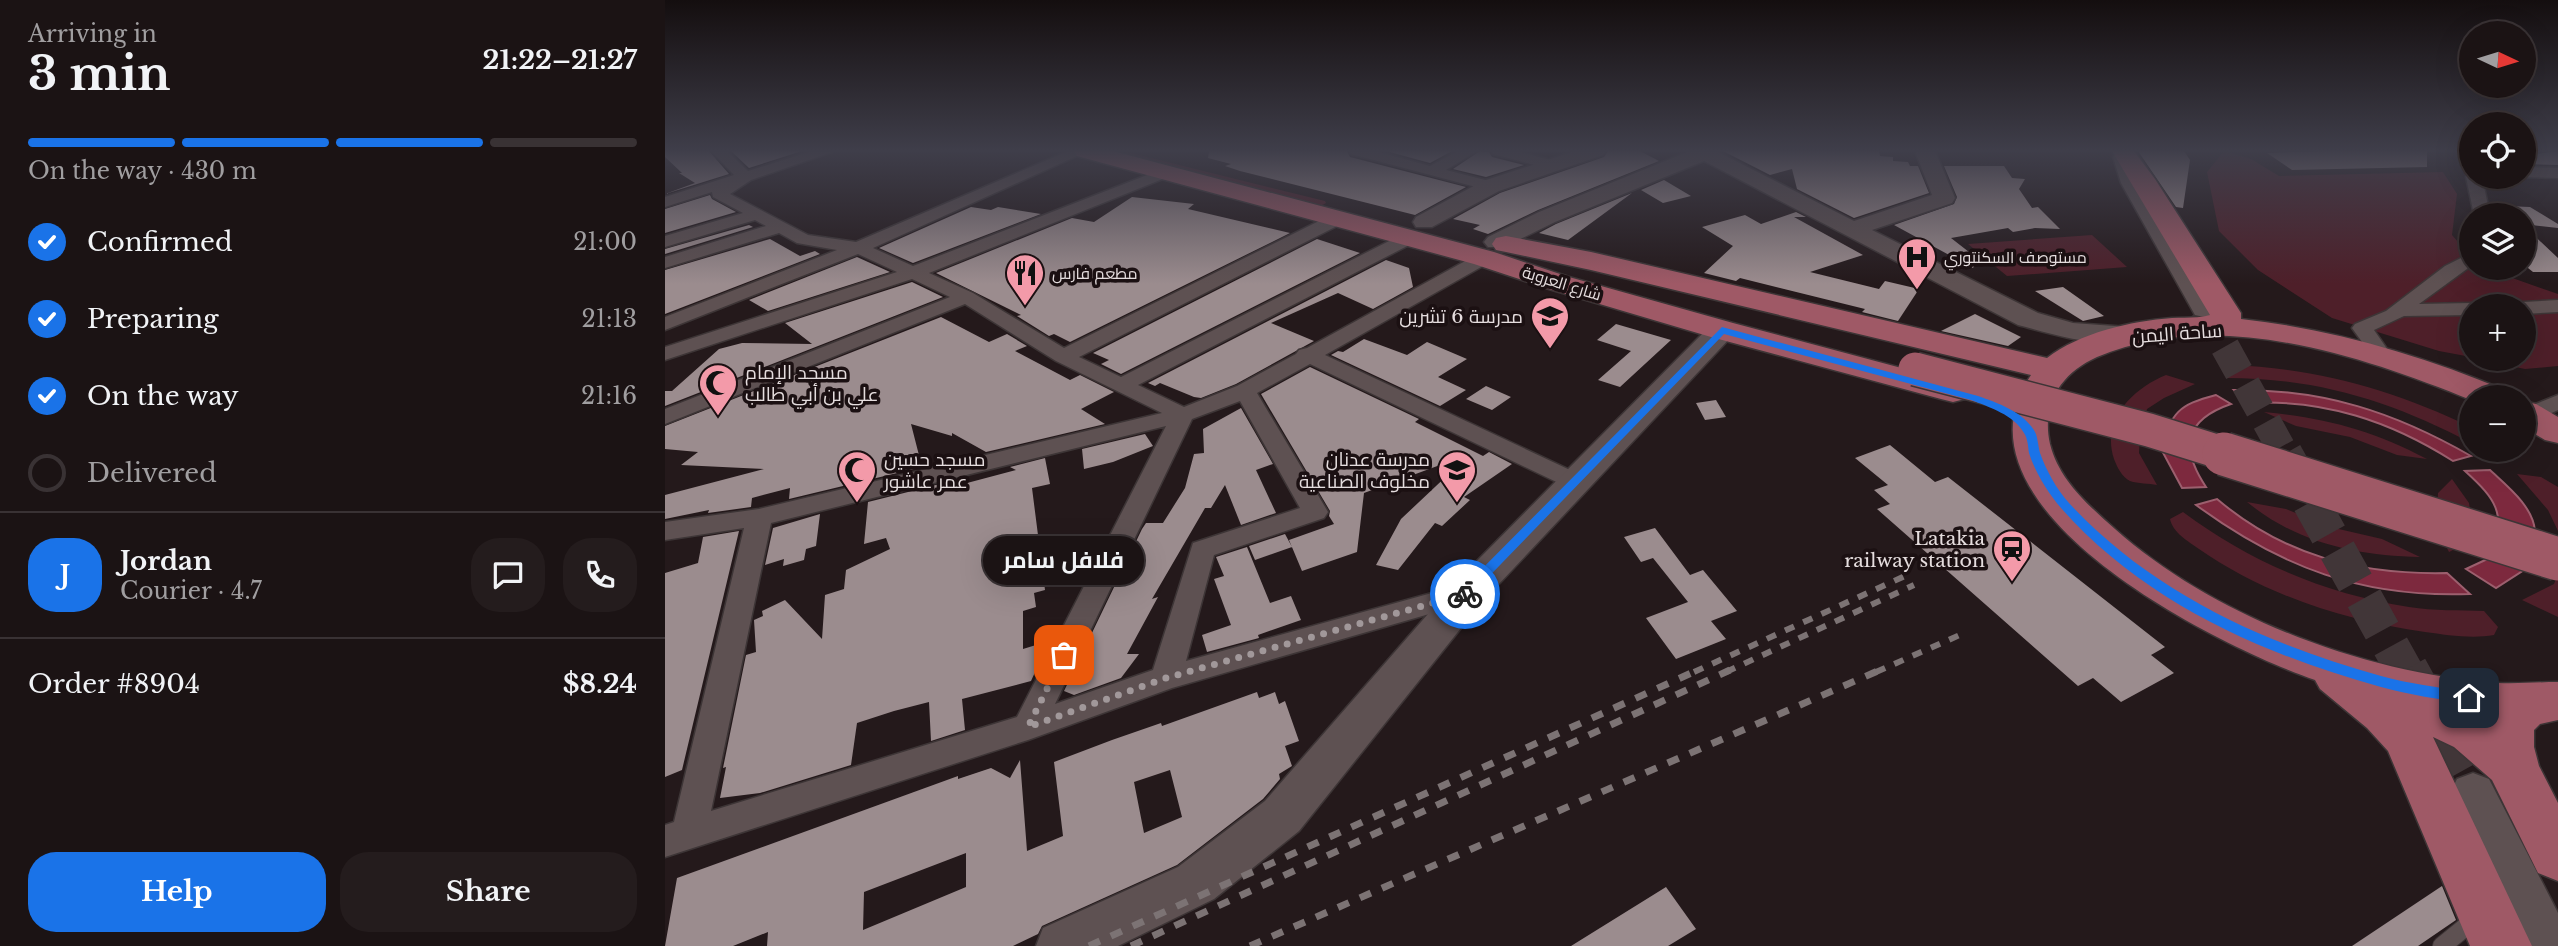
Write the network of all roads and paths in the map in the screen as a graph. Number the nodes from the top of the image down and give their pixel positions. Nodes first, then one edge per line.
1 (700, 195) edge
2 (721, 195) edge
3 (986, 195) edge
4 (1085, 195) edge
5 (1260, 195) edge
6 (1282, 195) edge
7 (1476, 195) edge
8 (1598, 195) edge
9 (1771, 195) edge
10 (1780, 195) edge
11 (1943, 195) edge
12 (2153, 195) edge
13 (728, 200) junction
14 (678, 204) edge
15 (755, 215) junction
16 (1335, 220) junction
17 (781, 227) junction
18 (1852, 229) junction
19 (1416, 231) junction
20 (665, 242) edge
21 (858, 248) junction
22 (1490, 250) junction
23 (665, 263) edge
24 (2459, 267) edge
25 (910, 274) junction
26 (966, 297) junction
27 (2558, 306) edge
28 (2536, 307) edge
29 (2459, 309) edge
30 (2400, 310) junction
31 (2202, 319) junction
32 (665, 324) edge
33 (1722, 330) junction
34 (2132, 334) junction
35 (665, 354) edge
36 (1306, 354) junction
37 (2382, 356) junction
38 (1063, 357) junction
39 (1918, 363) junction
40 (2059, 365) junction
41 (1123, 384) junction
42 (2461, 385) edge
43 (1245, 391) junction
44 (1183, 415) junction
45 (665, 417) edge
46 (2030, 433) junction
47 (1576, 482) junction
48 (759, 517) junction
49 (665, 531) edge
50 (2558, 541) edge
51 (2558, 559) edge
52 (1468, 593) junction
53 (2298, 656) junction
54 (1166, 678) junction
55 (2554, 702) edge
56 (1028, 727) junction
57 (2408, 739) junction
58 (2492, 778) junction
59 (677, 837) edge
60 (2558, 855) edge
61 (2493, 929) edge
62 (1062, 946) edge
63 (2442, 946) edge
64 (2547, 946) edge

1 - 14 street
2 - 13 street
3 - 21 street
4 - 25 street
5 - 16 main road, شارع العروبة
6 - 19 main road, شارع العروبة
7 - 19 main road
8 - 22 main road
9 - 40 main road
10 - 18 main road
11 - 18 main road
12 - 31 main road
13 - 14 street
13 - 15 street
15 - 17 street
15 - 20 street
16 - 19 main road, شارع العروبة
16 - 38 street
17 - 21 street
17 - 23 street
18 - 34 main road
19 - 22 main road, شارع العروبة
19 - 41 street
21 - 25 street
21 - 32 street
22 - 33 main road, شارع العروبة
22 - 36 street
22 - 39 main road
22 - 40 main road, شارع العروبة
24 - 30 street
25 - 26 street
25 - 35 street
26 - 38 street
26 - 45 street
27 - 28 street
29 - 30 street
30 - 37 street
31 - 34 main road, ساحة اليمن
31 - 37 main road, ساحة اليمن
33 - 46 main road, شارع العروبة
33 - 47 main road
34 - 40 main road, ساحة اليمن
36 - 43 street
36 - 47 street
37 - 42 main road, ساحة اليمن
38 - 41 street
39 - 50 main road
39 - 51 main road, bridge
40 - 46 main road
41 - 44 street
43 - 44 street
43 - 54 street
44 - 48 street
44 - 56 street
46 - 53 main road
47 - 52 main road
48 - 49 street
48 - 59 street
52 - 54 street
52 - 62 main road
53 - 55 main road
53 - 57 main road
54 - 56 street
55 - 58 main road
56 - 59 street
57 - 58 main road
57 - 61 main road
58 - 60 main road
58 - 64 main road
61 - 63 lane

